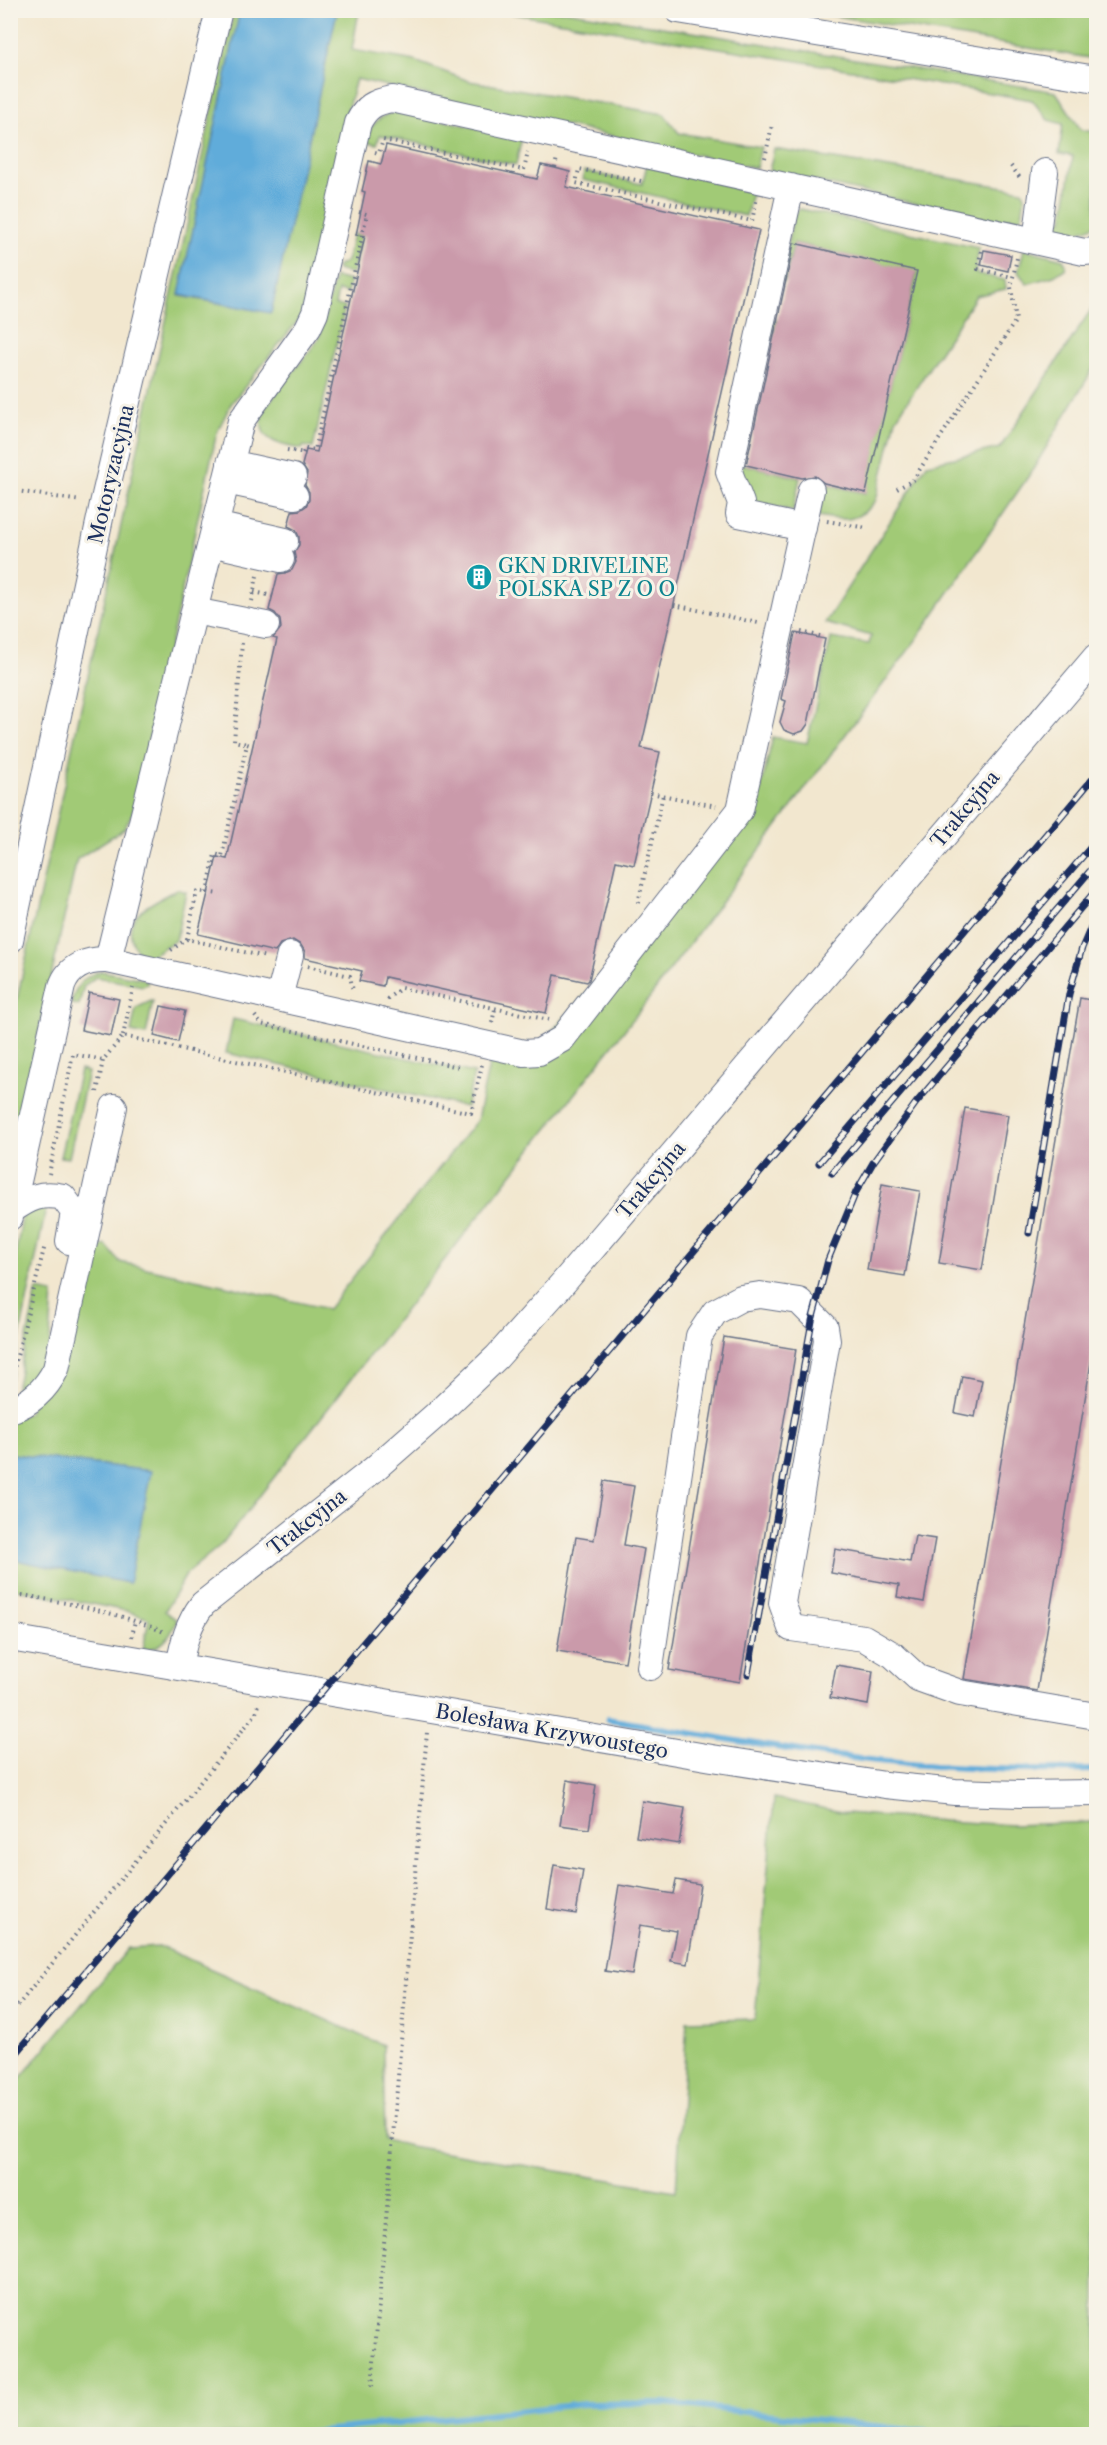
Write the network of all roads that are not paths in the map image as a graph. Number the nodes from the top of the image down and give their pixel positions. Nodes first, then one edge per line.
1 (219, 10) edge
2 (678, 10) edge
3 (1096, 79) edge
4 (1045, 172) dead end
5 (791, 188) junction
6 (1027, 247) junction
7 (1096, 251) edge
8 (228, 472) junction
9 (292, 483) road end
10 (811, 490) dead end
11 (803, 528) junction
12 (213, 534) junction
13 (276, 552) road end
14 (196, 603) junction
15 (260, 608) road end
16 (1096, 657) edge
17 (10, 940) edge
18 (290, 955) dead end
19 (108, 960) junction
20 (279, 998) junction
21 (105, 1100) road end
22 (11, 1214) edge
23 (69, 1309) junction
24 (10, 1410) edge
25 (10, 1638) edge
26 (179, 1667) junction
27 (650, 1667) dead end
28 (1096, 1716) edge
29 (1096, 1793) edge

1 - 17 street, Motoryzacyjna
2 - 3 street
4 - 6 street
5 - 6 street
5 - 8 street
5 - 11 street
6 - 7 street
8 - 9 street
8 - 12 street
10 - 11 street
11 - 20 street
12 - 13 street
12 - 14 street
14 - 15 street
14 - 19 street
16 - 26 street, Trakcyjna
18 - 20 street
19 - 20 street
19 - 22 street
21 - 23 street
22 - 23 street
23 - 24 street
25 - 26 street, Bolesława Krzywoustego
26 - 29 street, Bolesława Krzywoustego
27 - 28 street

